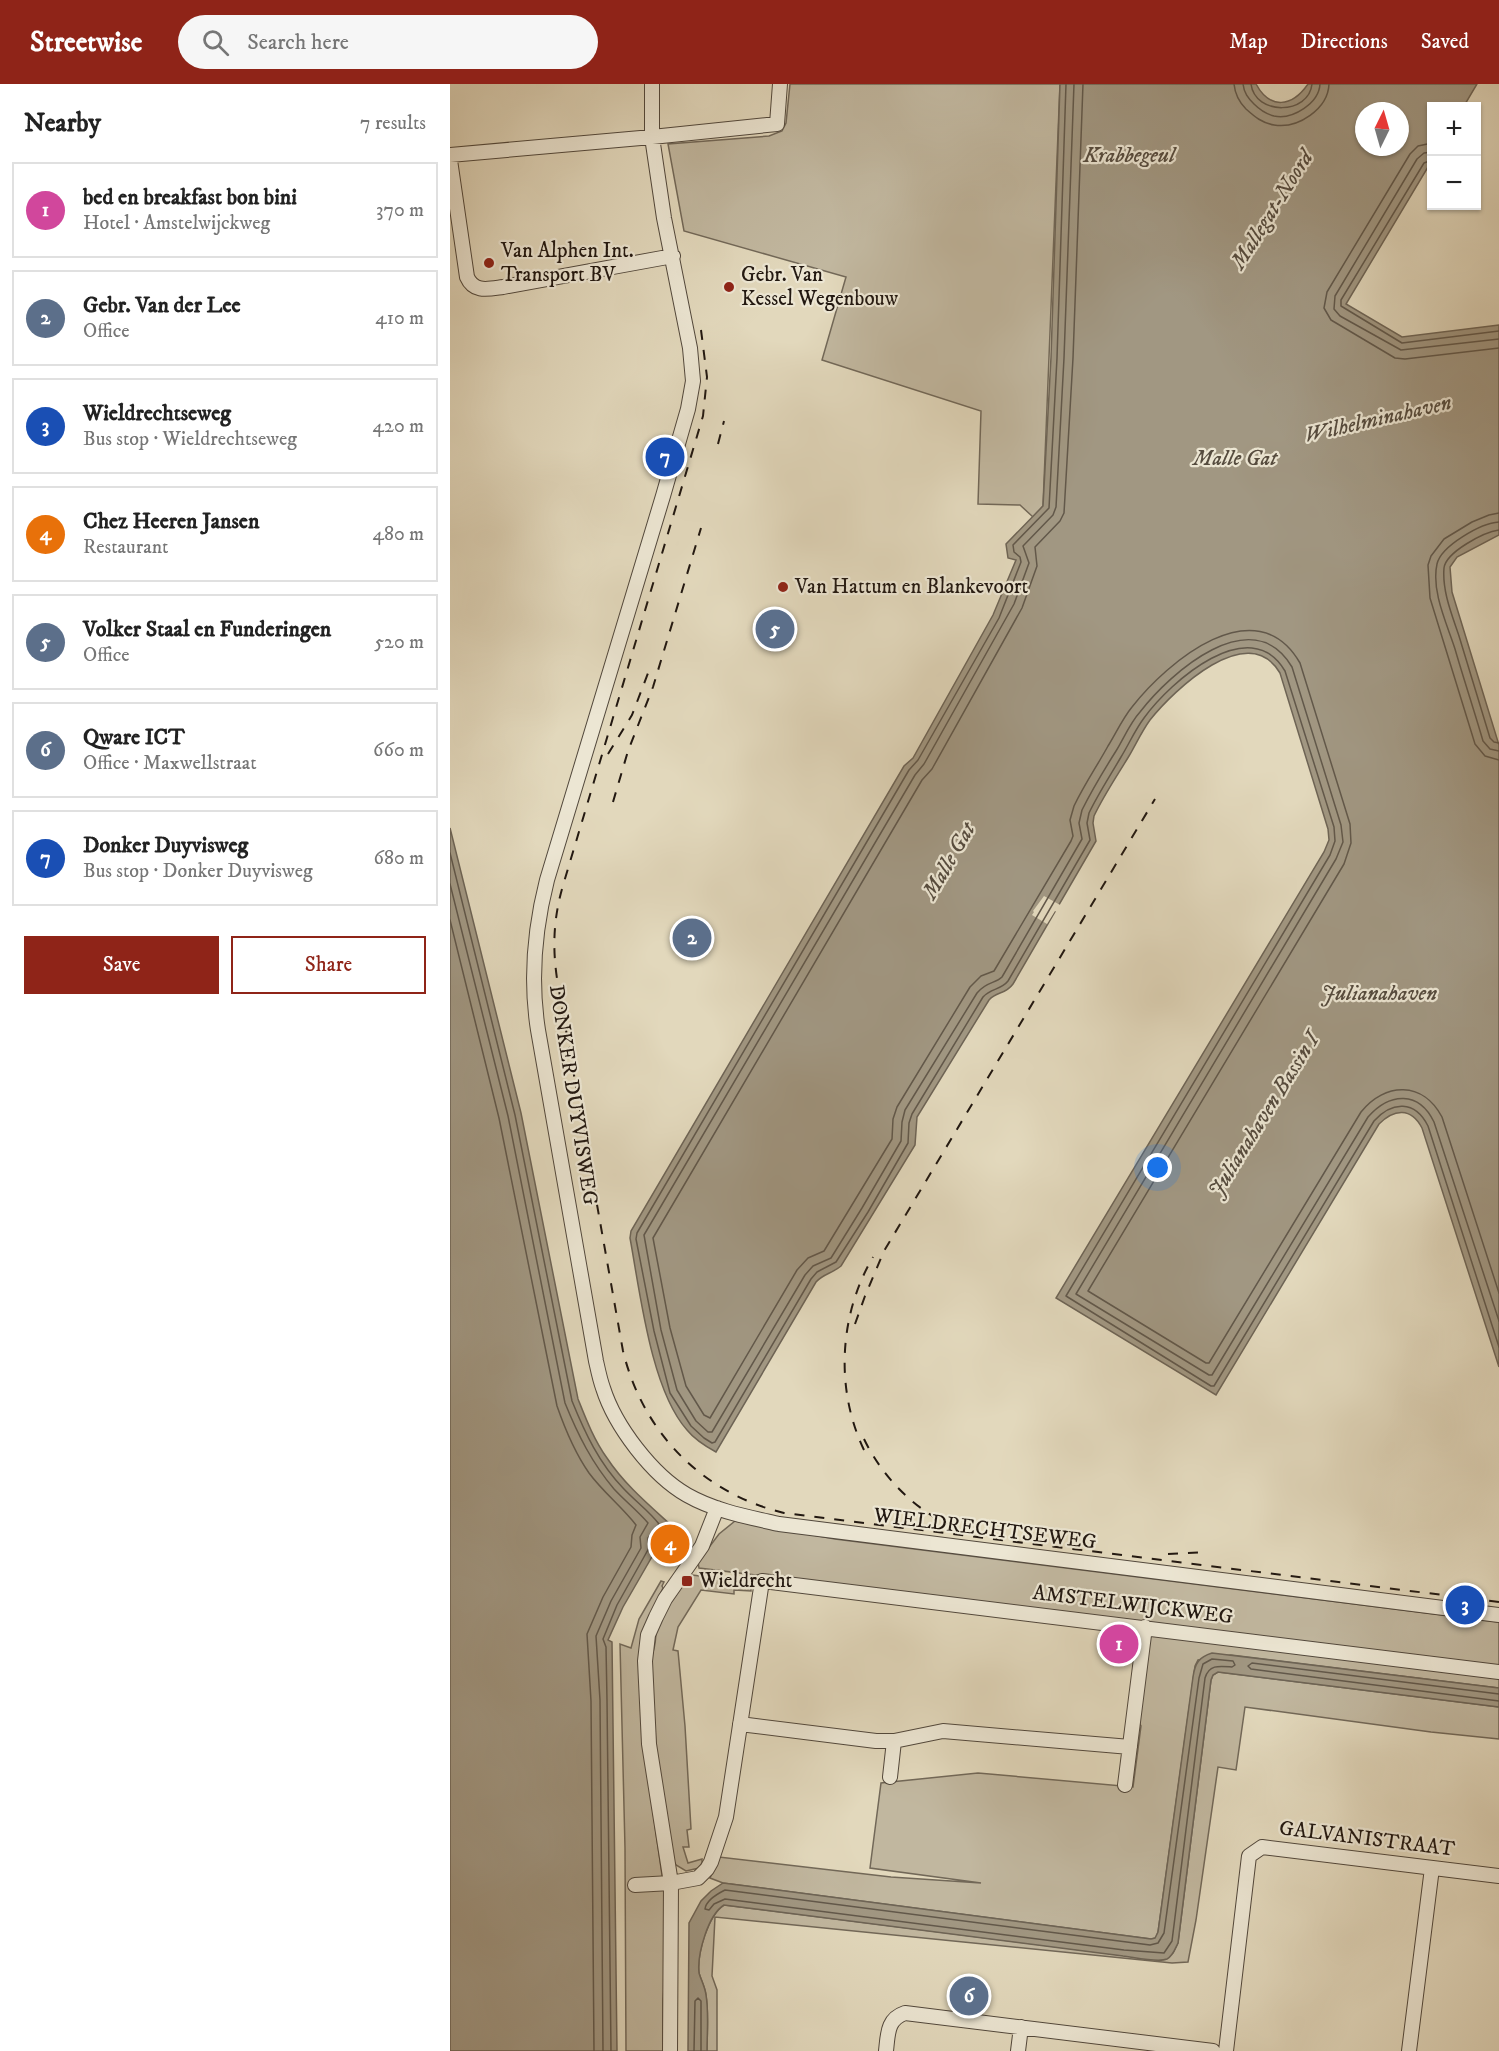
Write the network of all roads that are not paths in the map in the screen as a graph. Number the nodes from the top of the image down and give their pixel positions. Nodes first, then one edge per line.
1 (652, 84) edge
2 (780, 84) edge
3 (652, 137) junction
4 (450, 154) edge
5 (450, 160) edge
6 (673, 256) junction
7 (717, 1508) junction
8 (1499, 1615) edge
9 (1145, 1627) junction
10 (1499, 1672) edge
11 (740, 1724) junction
12 (894, 1741) junction
13 (1130, 1747) junction
14 (890, 1777) dead end
15 (1125, 1785) dead end
16 (1432, 1868) junction
17 (1499, 1876) edge
18 (671, 1883) junction
19 (635, 1885) dead end
20 (1021, 2027) junction
21 (1148, 2047) edge
22 (670, 2051) edge
23 (886, 2051) edge
24 (1018, 2051) edge
25 (1213, 2051) edge
26 (1226, 2051) edge
27 (1409, 2051) edge

1 - 3 street, DONKER DUYVISWEG
2 - 3 street
3 - 4 street
3 - 6 street, DONKER DUYVISWEG
5 - 6 street
6 - 7 street, DONKER DUYVISWEG
7 - 8 street, WIELDRECHTSEWEG
7 - 18 street
9 - 10 street, AMSTELWIJCKWEG
9 - 11 street, AMSTELWIJCKWEG
9 - 13 street
11 - 12 street
11 - 18 street
12 - 13 street
12 - 14 street
13 - 15 street
16 - 17 street, GALVANISTRAAT
16 - 26 street, GALVANISTRAAT
16 - 27 street
18 - 19 street
18 - 22 street
20 - 21 street
20 - 23 street
20 - 24 street
21 - 25 street

